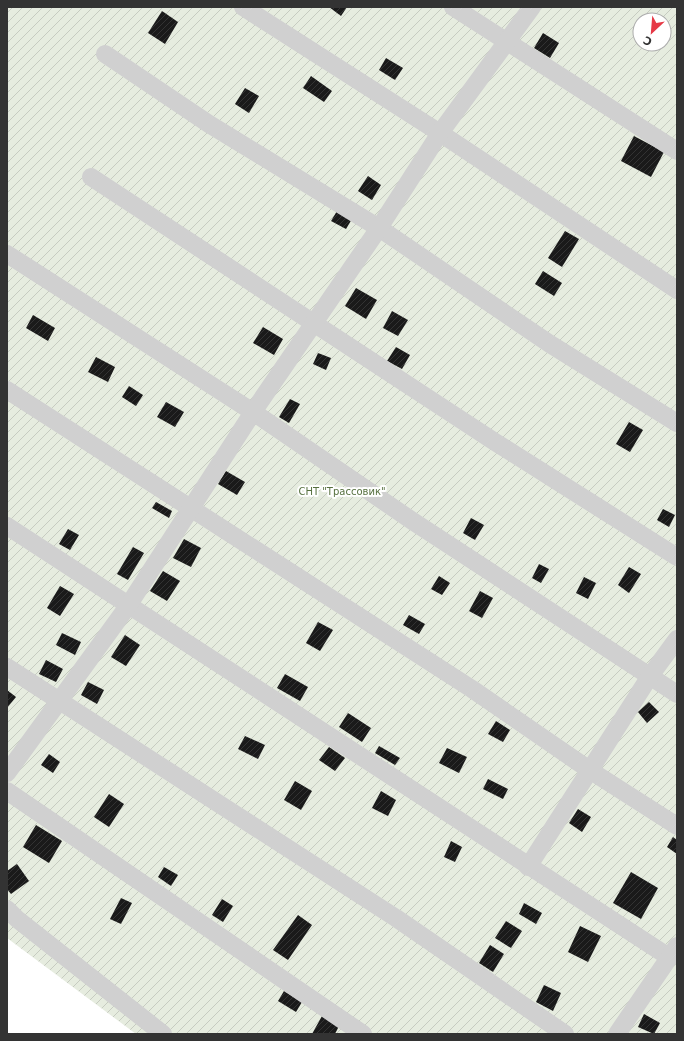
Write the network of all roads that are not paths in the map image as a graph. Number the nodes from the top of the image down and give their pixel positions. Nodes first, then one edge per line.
1 (243, 7) edge
2 (453, 7) edge
3 (532, 7) edge
4 (508, 42) junction
5 (106, 54) dead end
6 (440, 133) junction
7 (677, 150) edge
8 (92, 177) dead end
9 (379, 228) junction
10 (7, 254) edge
11 (677, 290) edge
12 (315, 323) junction
13 (7, 390) edge
14 (253, 412) junction
15 (677, 423) edge
16 (192, 509) junction
17 (7, 526) edge
18 (677, 557) edge
19 (128, 606) junction
20 (677, 639) edge
21 (7, 667) edge
22 (650, 676) junction
23 (677, 694) edge
24 (60, 701) junction
25 (590, 771) junction
26 (7, 773) edge
27 (7, 791) edge
28 (677, 826) edge
29 (528, 867) junction
30 (7, 909) edge
31 (673, 952) edge
32 (163, 1034) edge
33 (363, 1034) edge
34 (565, 1034) edge
35 (617, 1034) edge

1 - 6 lane
2 - 4 lane
3 - 4 lane
4 - 6 lane
4 - 7 lane
5 - 9 lane
6 - 9 lane
6 - 11 lane
8 - 12 lane
9 - 12 lane
9 - 15 lane
10 - 14 lane
12 - 14 lane
12 - 18 lane
13 - 16 lane
14 - 16 lane
14 - 22 lane
16 - 19 lane
16 - 25 lane
17 - 19 lane
19 - 24 lane
19 - 29 lane
20 - 22 lane
21 - 24 lane
22 - 23 lane
22 - 25 lane
24 - 26 lane
24 - 34 lane
25 - 28 lane
25 - 29 lane
27 - 33 lane
29 - 31 lane
30 - 32 lane
31 - 35 lane

